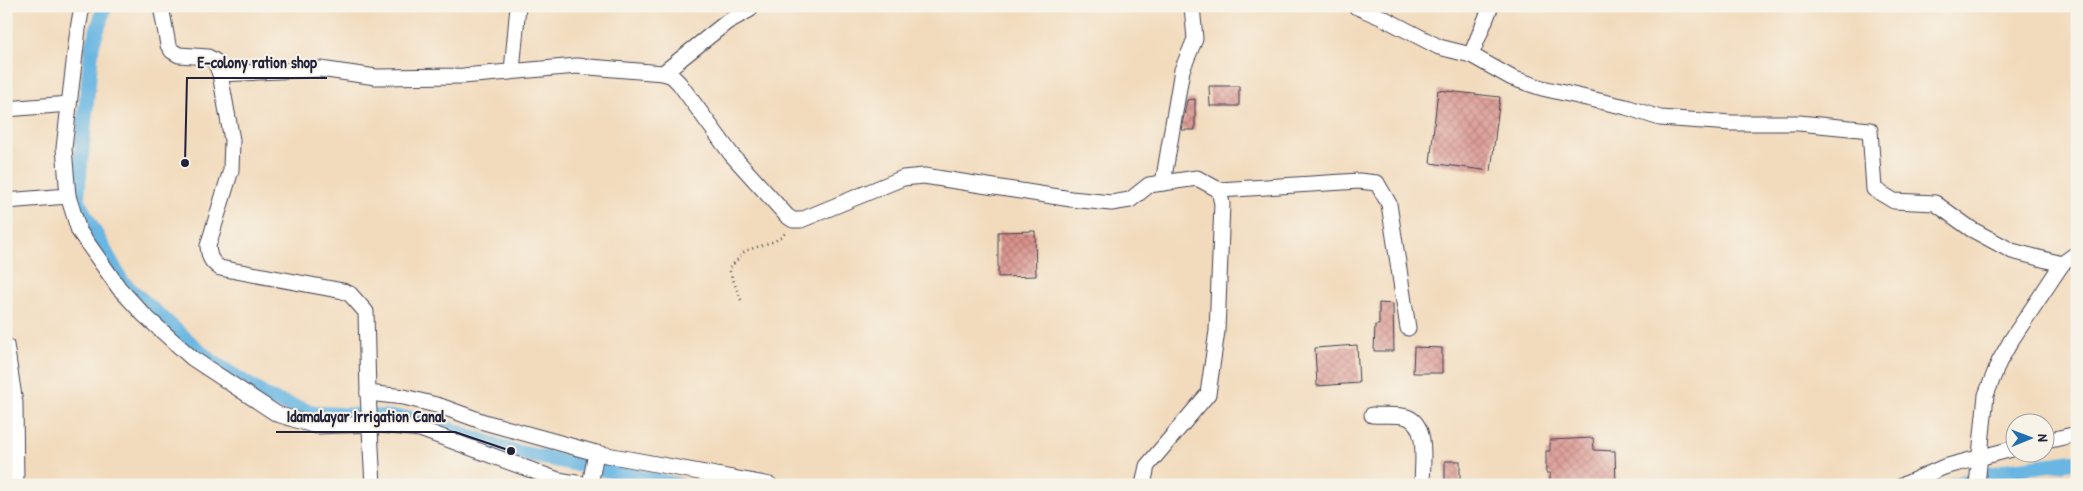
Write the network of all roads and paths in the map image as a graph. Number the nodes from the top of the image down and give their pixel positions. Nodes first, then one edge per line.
1 (82, 6) edge
2 (161, 6) edge
3 (518, 6) edge
4 (1192, 6) edge
5 (1355, 6) edge
6 (1491, 6) edge
7 (751, 7) edge
8 (1471, 55) junction
9 (512, 71) junction
10 (663, 73) junction
11 (220, 74) junction
12 (69, 104) junction
13 (6, 109) edge
14 (1163, 183) junction
15 (1218, 190) junction
16 (68, 196) junction
17 (6, 201) edge
18 (801, 220) junction
19 (2077, 253) edge
20 (2062, 264) junction
21 (741, 300) dead end
22 (1408, 328) dead end
23 (6, 345) edge
24 (368, 393) junction
25 (1372, 415) dead end
26 (371, 424) junction
27 (2077, 434) edge
28 (2056, 439) edge
29 (2006, 450) edge
30 (596, 453) junction
31 (1979, 457) junction
32 (16, 485) edge
33 (373, 485) edge
34 (589, 485) edge
35 (770, 485) edge
36 (1143, 485) edge
37 (1422, 485) edge
38 (1903, 485) edge
39 (1977, 485) edge

1 - 12 street
2 - 11 street
3 - 9 street
4 - 14 street
5 - 8 street
6 - 8 street
7 - 10 street
8 - 20 street
9 - 10 street
9 - 11 street
10 - 18 street
11 - 24 street
12 - 13 street
12 - 16 street
14 - 15 street
14 - 18 street
15 - 22 street
15 - 36 street
16 - 17 street
16 - 26 street
18 - 21 path
19 - 20 street
20 - 31 street
23 - 32 street
24 - 26 street
24 - 30 street
25 - 37 street
26 - 33 street
26 - 34 street
27 - 28 street
29 - 31 street
30 - 34 street
30 - 35 street
31 - 38 street
31 - 39 street

